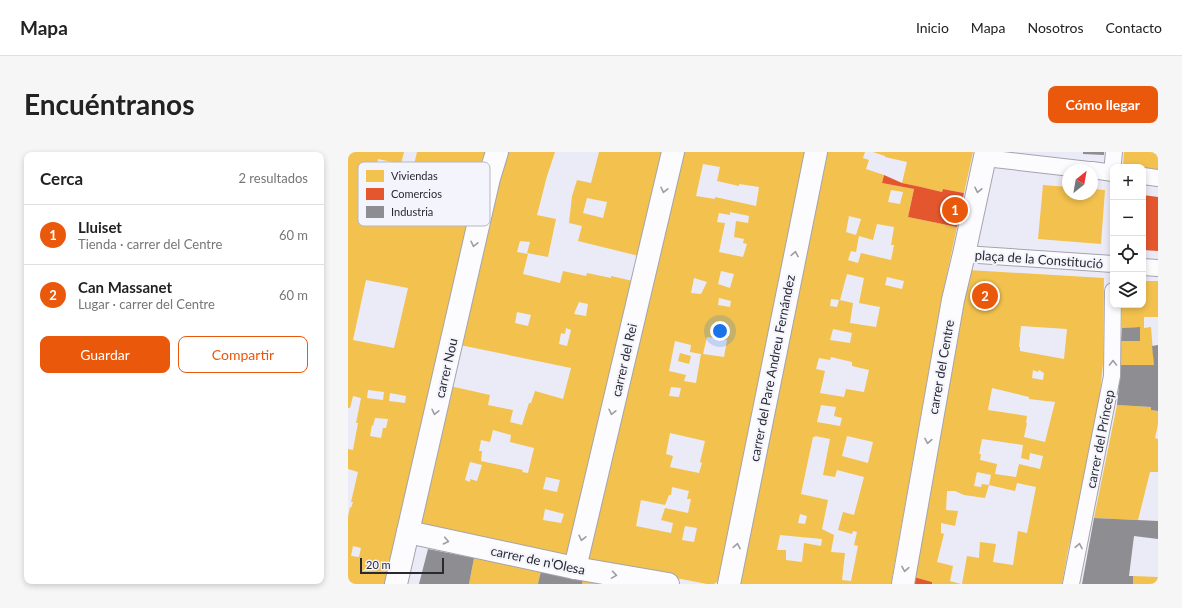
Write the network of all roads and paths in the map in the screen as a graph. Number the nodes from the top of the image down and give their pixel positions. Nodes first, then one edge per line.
1 (497, 152) edge
2 (673, 152) edge
3 (816, 152) edge
4 (1114, 152) edge
5 (985, 155) edge
6 (1113, 164) edge
7 (1062, 166) edge
8 (1098, 171) edge
9 (1110, 173) edge
10 (490, 175) edge
11 (1146, 176) edge
12 (1158, 178) edge
13 (478, 226) edge
14 (964, 254) junction
15 (1110, 264) edge
16 (1146, 267) edge
17 (1158, 268) edge
18 (1113, 308) edge
19 (408, 532) junction
20 (575, 568) junction
21 (396, 584) edge
22 (668, 584) edge
23 (729, 584) edge
24 (903, 584) edge
25 (1071, 584) edge

1 -> 10 street, carrer Nou
2 -> 20 street, carrer del Rei
23 -> 3 street, carrer del Pare Andreu Fernández
4 - 6 street
5 - 7 street
5 -> 14 street, carrer del Centre
8 - 9 street
11 - 12 street
13 -> 19 street, carrer Nou
14 - 15 street, plaça de la Constitució
14 -> 24 street, carrer del Centre
16 - 17 street
25 -> 18 street, carrer del Príncep
19 -> 20 street, carrer de n'Olesa
19 - 21 street, carrer Nou
20 -> 22 street, carrer de n'Olesa

